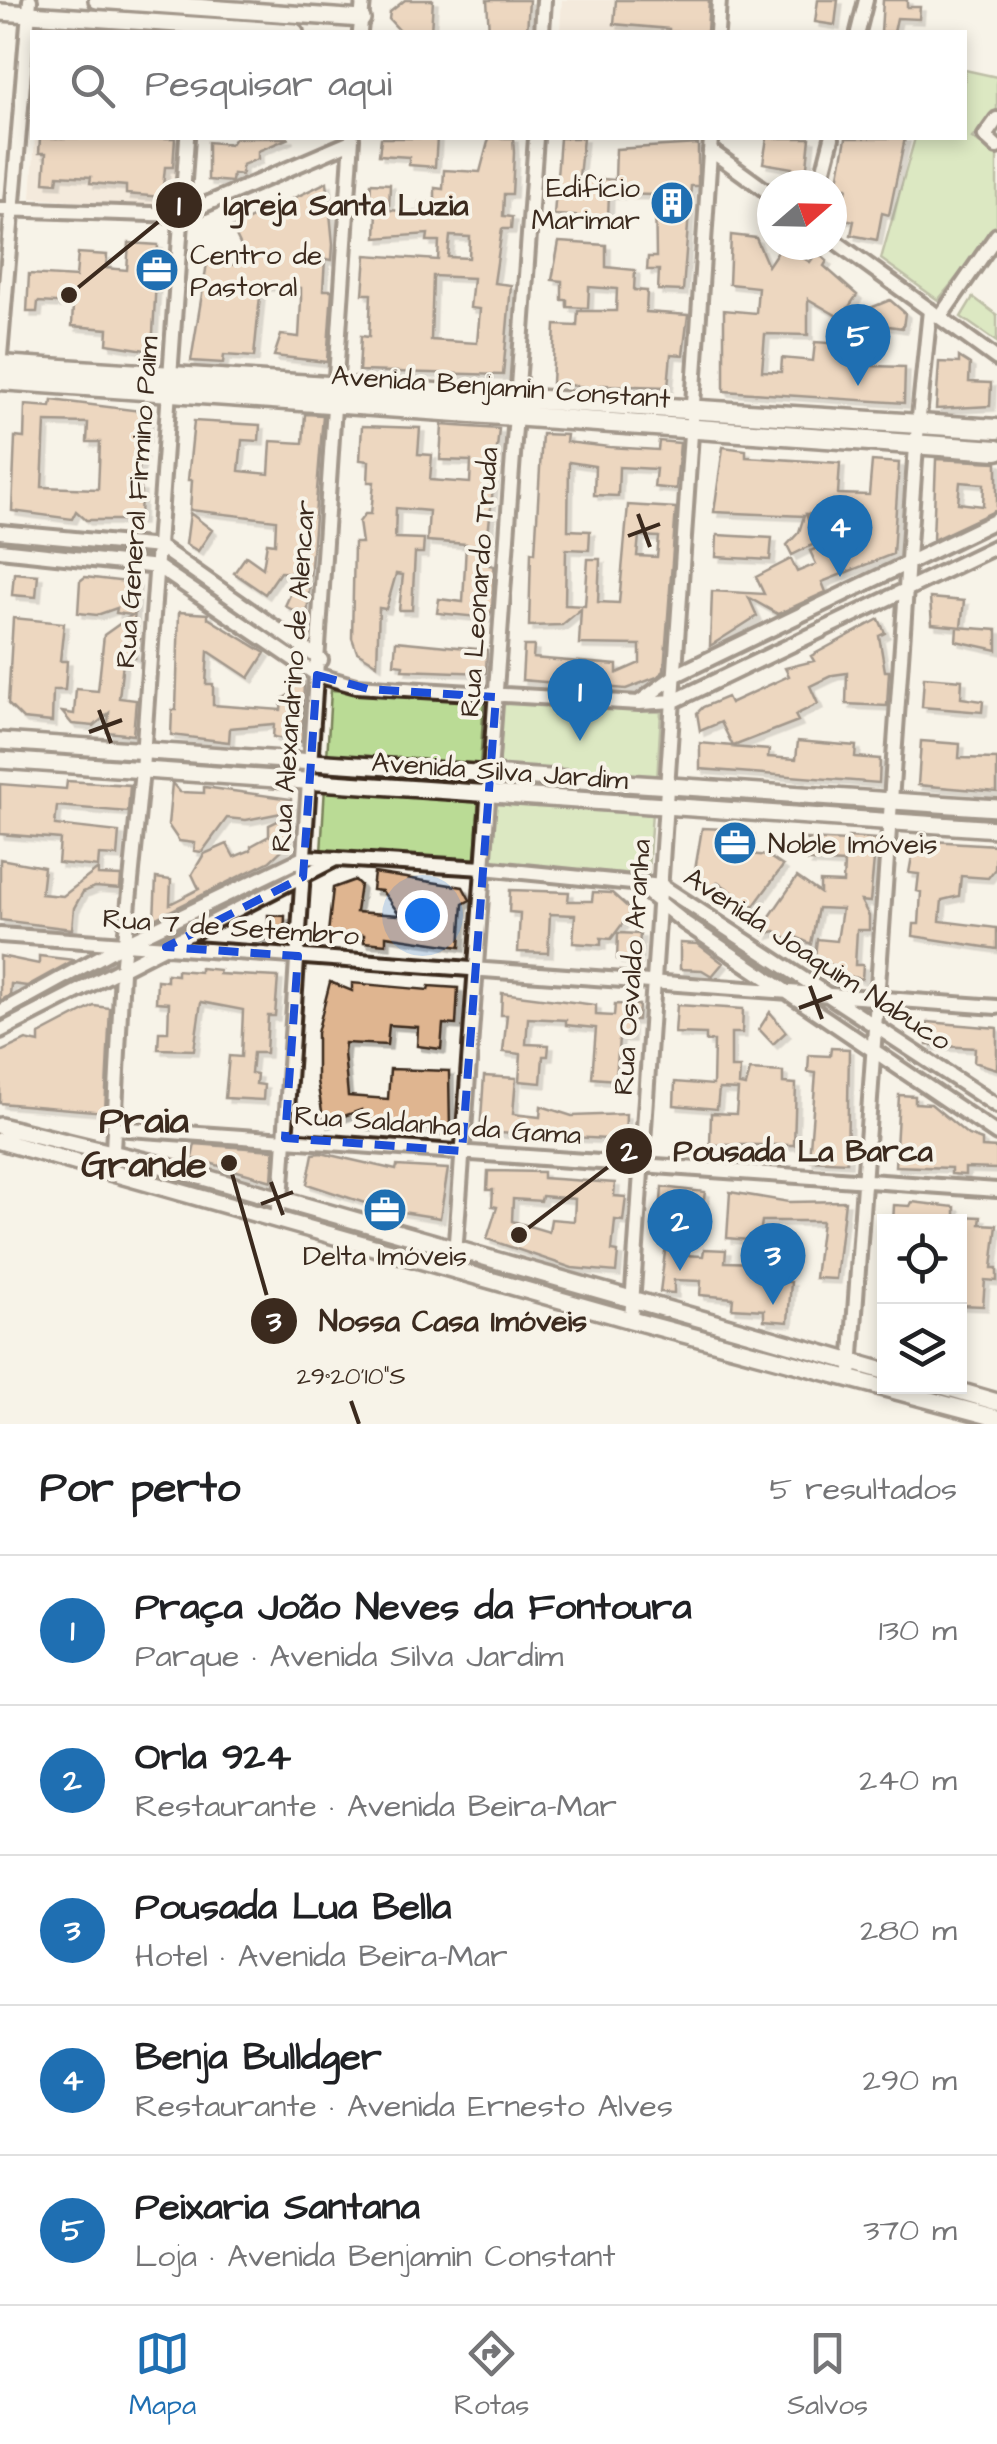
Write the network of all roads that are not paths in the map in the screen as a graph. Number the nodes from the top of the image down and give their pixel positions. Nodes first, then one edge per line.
1 (97, 0) edge
2 (363, 0) edge
3 (544, 0) edge
4 (719, 0) edge
5 (866, 0) edge
6 (198, 3) edge
7 (30, 7) edge
8 (0, 12) edge
9 (361, 26) edge
10 (196, 29) edge
11 (229, 30) edge
12 (542, 30) edge
13 (717, 30) edge
14 (858, 30) edge
15 (997, 119) edge
16 (188, 140) edge
17 (352, 140) edge
18 (536, 140) edge
19 (831, 140) edge
20 (710, 144) edge
21 (997, 147) edge
22 (824, 170) edge
23 (757, 183) edge
24 (6, 209) edge
25 (182, 215) junction
26 (997, 235) edge
27 (847, 250) edge
28 (935, 314) junction
29 (0, 356) edge
30 (997, 359) edge
31 (0, 365) edge
32 (0, 380) edge
33 (168, 383) junction
34 (337, 394) junction
35 (515, 404) junction
36 (693, 419) junction
37 (917, 425) junction
38 (997, 430) edge
39 (916, 446) junction
40 (994, 448) edge
41 (997, 520) edge
42 (0, 532) edge
43 (997, 546) edge
44 (160, 547) junction
45 (0, 550) edge
46 (908, 561) junction
47 (158, 567) junction
48 (906, 588) junction
49 (318, 658) junction
50 (317, 675) junction
51 (676, 675) junction
52 (337, 679) junction
53 (496, 697) junction
54 (674, 700) junction
55 (639, 703) junction
56 (0, 741) edge
57 (144, 752) junction
58 (0, 760) edge
59 (311, 761) junction
60 (142, 770) junction
61 (490, 774) junction
62 (310, 782) junction
63 (668, 788) junction
64 (489, 794) junction
65 (891, 800) junction
66 (668, 806) junction
67 (997, 808) edge
68 (890, 821) junction
69 (997, 829) edge
70 (304, 857) junction
71 (338, 858) junction
72 (483, 868) junction
73 (303, 876) junction
74 (636, 883) junction
75 (662, 886) junction
76 (661, 906) junction
77 (0, 935) edge
78 (124, 944) junction
79 (166, 947) junction
80 (298, 956) junction
81 (476, 969) junction
82 (122, 972) junction
83 (656, 982) junction
84 (784, 991) junction
85 (824, 994) junction
86 (877, 998) junction
87 (997, 1007) edge
88 (0, 1012) edge
89 (875, 1026) junction
90 (0, 1031) edge
91 (874, 1050) junction
92 (997, 1106) edge
93 (0, 1126) edge
94 (115, 1128) junction
95 (997, 1134) edge
96 (285, 1138) junction
97 (0, 1141) edge
98 (462, 1151) junction
99 (113, 1161) junction
100 (643, 1163) junction
101 (864, 1178) junction
102 (997, 1190) edge
103 (281, 1200) junction
104 (276, 1216) junction
105 (454, 1251) junction
106 (454, 1268) junction
107 (634, 1301) junction
108 (631, 1320) junction
109 (851, 1370) junction
110 (877, 1371) edge
111 (967, 1393) edge
112 (997, 1402) edge
113 (997, 1418) edge

1 - 6 street
2 - 9 street
3 - 12 street
4 - 13 street
5 - 14 street
6 - 9 street
6 - 10 street
7 - 8 street
7 - 10 street
7 - 24 street
10 - 11 street
15 - 21 street
16 - 25 street, Rua General Firmino Paim
17 - 25 street
17 - 34 street, Rua Alexandrino de Alencar
18 - 35 street, Rua Leonardo Truda
19 - 22 street
20 - 23 street
20 - 36 street, Rua Osvaldo Aranha
24 - 25 street
24 - 29 street
25 - 33 street, Rua General Firmino Paim
26 - 28 street
27 - 28 street
28 - 30 street
28 - 37 street
31 - 33 main road, Avenida Benjamin Constant
32 - 33 main road, Avenida Benjamin Constant
33 - 34 main road, Avenida Benjamin Constant
33 - 44 street, Rua General Firmino Paim
34 - 35 main road, Avenida Benjamin Constant
34 - 49 street, Rua Alexandrino de Alencar
35 - 36 main road, Avenida Benjamin Constant
35 - 53 street, Rua Leonardo Truda
36 - 37 main road, Avenida Benjamin Constant
36 - 39 main road, Avenida Benjamin Constant
36 - 51 street, Rua Osvaldo Aranha
37 - 38 main road, Avenida Benjamin Constant
37 - 39 street
39 - 40 main road, Avenida Benjamin Constant
39 - 46 street
41 - 46 street
42 - 44 street
43 - 48 street
44 - 47 street, Rua General Firmino Paim
44 - 49 street
45 - 47 street
46 - 48 street
46 - 51 street
47 - 50 street
47 - 57 street, Rua General Firmino Paim
48 - 54 street
48 - 65 street
49 - 50 street, Rua Alexandrino de Alencar
49 - 52 street
50 - 52 street
50 - 59 street, Rua Alexandrino de Alencar
51 - 54 street, Rua Osvaldo Aranha
51 - 55 street
52 - 53 street
53 - 55 street
53 - 61 street, Rua Leonardo Truda
54 - 55 street
54 - 63 street, Rua Osvaldo Aranha
56 - 57 street, Avenida Silva Jardim
57 - 59 street, Avenida Silva Jardim
57 - 60 street, Rua General Firmino Paim
58 - 60 street, Avenida Silva Jardim
59 - 61 street, Avenida Silva Jardim
59 - 62 street, Rua Alexandrino de Alencar
60 - 62 street, Avenida Silva Jardim
60 - 78 street, Rua General Firmino Paim
61 - 63 street, Avenida Silva Jardim
61 - 64 street, Rua Leonardo Truda
62 - 64 street, Avenida Silva Jardim
62 - 70 street, Rua Alexandrino de Alencar
63 - 65 street, Avenida Silva Jardim
63 - 66 street, Rua Osvaldo Aranha
64 - 66 street, Avenida Silva Jardim
64 - 72 street, Rua Leonardo Truda
65 - 67 street, Avenida Silva Jardim
65 - 68 street
66 - 68 street, Avenida Silva Jardim
66 - 75 street, Rua Osvaldo Aranha
68 - 69 street, Avenida Silva Jardim
68 - 86 street
70 - 71 street
70 - 73 street, Rua Alexandrino de Alencar
70 - 78 street
71 - 72 street
71 - 73 street
72 - 74 street
72 - 81 street, Rua Leonardo Truda
73 - 79 street
73 - 80 street, Rua Alexandrino de Alencar
74 - 75 street
74 - 76 street, Avenida Joaquim Nabuco
75 - 76 street, Rua Osvaldo Aranha
75 - 85 street, Avenida Joaquim Nabuco
76 - 83 street, Rua Osvaldo Aranha
76 - 84 street, Avenida Joaquim Nabuco
77 - 78 street, Rua 7 de Setembro
78 - 79 street, Rua 7 de Setembro
78 - 82 street, Rua General Firmino Paim
78 - 88 street
79 - 80 street, Rua 7 de Setembro
79 - 82 street
80 - 81 street, Rua 7 de Setembro
80 - 96 street, Rua Alexandrino de Alencar
81 - 83 street, Rua 7 de Setembro
81 - 98 street, Rua Leonardo Truda
82 - 90 street
82 - 94 street, Rua General Firmino Paim
83 - 84 street, Rua 7 de Setembro
83 - 100 street, Rua Osvaldo Aranha
84 - 85 street, Rua 7 de Setembro
84 - 91 street, Avenida Joaquim Nabuco
85 - 86 street, Rua 7 de Setembro
85 - 89 street, Avenida Joaquim Nabuco
86 - 87 street, Rua 7 de Setembro
86 - 89 street
89 - 91 street
89 - 92 street, Avenida Joaquim Nabuco
91 - 95 street, Avenida Joaquim Nabuco
91 - 101 street
93 - 99 street
94 - 96 street, Rua Saldanha da Gama
94 - 99 street, Rua General Firmino Paim
96 - 98 street, Rua Saldanha da Gama
96 - 103 street, Rua Alexandrino de Alencar
97 - 99 street
98 - 100 street, Rua Saldanha da Gama
98 - 105 street, Rua Leonardo Truda
99 - 103 street
99 - 104 street
100 - 101 street, Rua Saldanha da Gama
100 - 107 street, Rua Osvaldo Aranha
101 - 102 street, Rua Saldanha da Gama
101 - 109 street
103 - 104 street, Rua Alexandrino de Alencar
103 - 105 street
104 - 106 street
105 - 106 street, Rua Leonardo Truda
105 - 107 street
106 - 108 street
107 - 108 street, Rua Osvaldo Aranha
107 - 109 street
108 - 109 street
109 - 110 street
109 - 113 street
111 - 112 street

